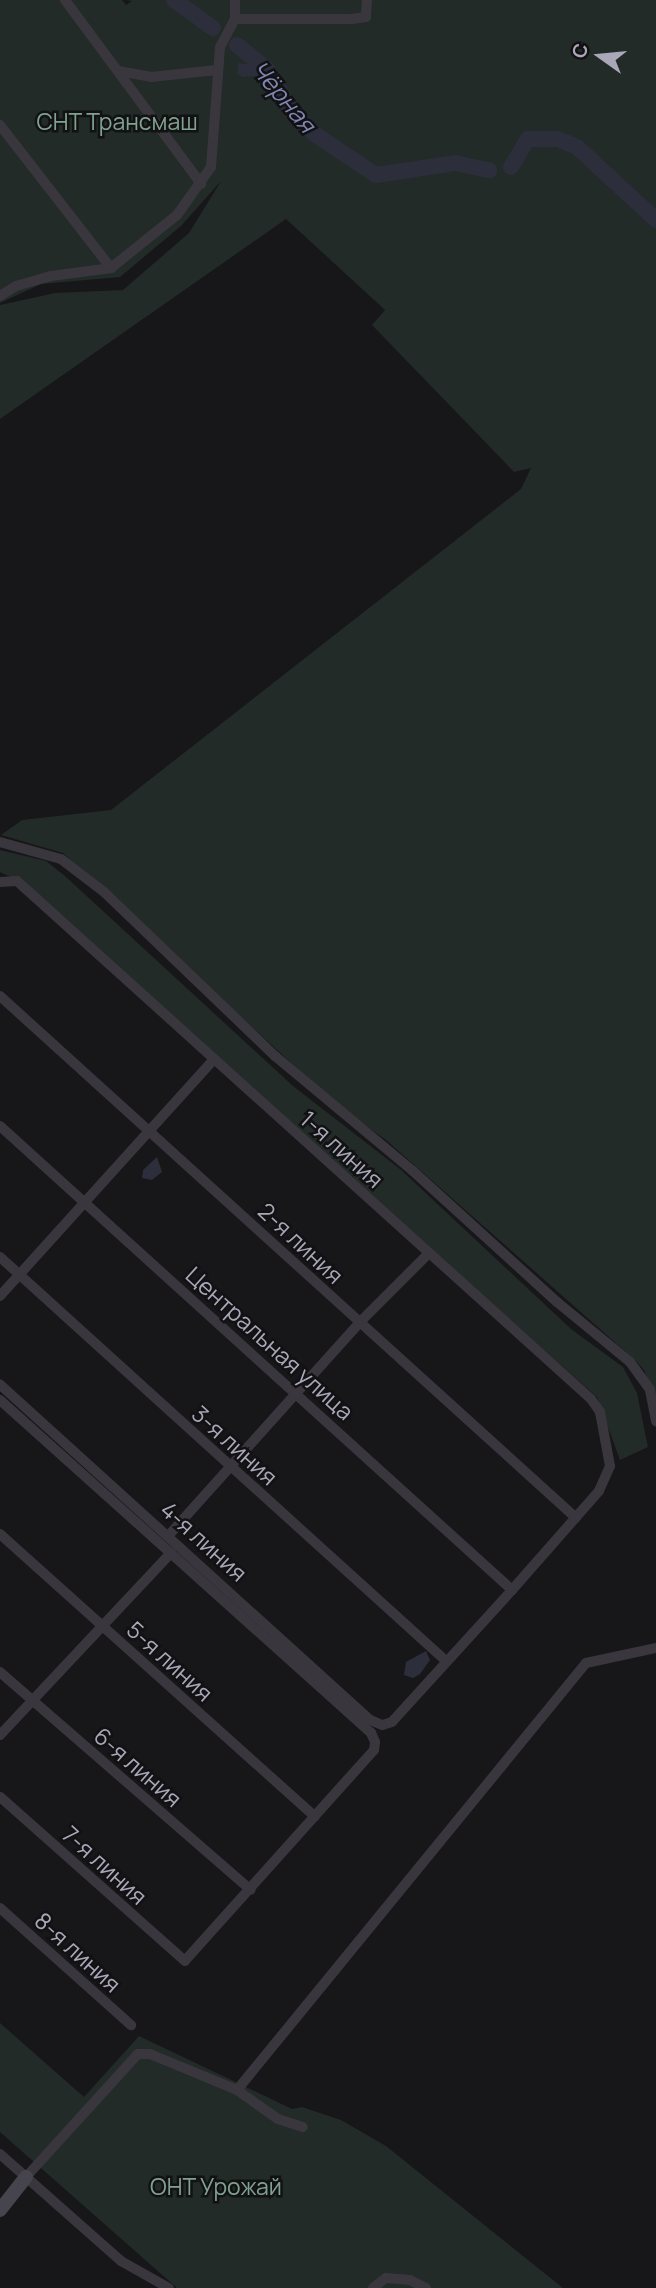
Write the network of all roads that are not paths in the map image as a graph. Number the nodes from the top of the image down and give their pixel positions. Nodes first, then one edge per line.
1 (65, 0) edge
2 (235, 0) edge
3 (368, 0) edge
4 (235, 19) junction
5 (113, 68) junction
6 (217, 70) junction
7 (0, 125) edge
8 (201, 184) junction
9 (111, 268) junction
10 (0, 296) edge
11 (0, 842) edge
12 (0, 882) edge
13 (0, 996) edge
14 (214, 1059) junction
15 (0, 1126) edge
16 (151, 1132) junction
17 (83, 1203) junction
18 (429, 1253) junction
19 (0, 1256) edge
20 (19, 1273) junction
21 (0, 1296) edge
22 (358, 1324) junction
23 (0, 1384) edge
24 (300, 1394) junction
25 (0, 1399) edge
26 (656, 1421) edge
27 (232, 1468) junction
28 (576, 1518) junction
29 (0, 1534) edge
30 (169, 1535) junction
31 (170, 1553) junction
32 (512, 1590) junction
33 (104, 1627) junction
34 (656, 1648) edge
35 (446, 1661) junction
36 (0, 1672) edge
37 (31, 1700) junction
38 (0, 1735) edge
39 (0, 1797) edge
40 (315, 1817) junction
41 (251, 1890) junction
42 (0, 1908) edge
43 (131, 2025) dead end
44 (237, 2090) junction
45 (303, 2127) dead end
46 (0, 2154) edge
47 (26, 2177) junction
48 (0, 2210) edge
49 (169, 2288) edge
50 (373, 2288) edge
51 (426, 2288) edge

1 - 5 street
2 - 4 street
3 - 4 street
4 - 6 street
5 - 6 street
5 - 8 street
6 - 8 street
7 - 9 street
8 - 9 street
9 - 10 street
11 - 26 street
12 - 14 street, 1-я линия
13 - 16 street, 2-я линия
14 - 16 street
14 - 18 street, 1-я линия
15 - 17 street, Центральная улица
16 - 17 street
16 - 22 street, 2-я линия
17 - 20 street
17 - 24 street, Центральная улица
18 - 22 street
18 - 28 street, 1-я линия
19 - 20 street, 3-я линия
20 - 21 street
20 - 27 street, 3-я линия
22 - 24 street
22 - 28 street, 2-я линия
23 - 30 street, 4-я линия
24 - 27 street
24 - 32 street, Центральная улица
25 - 31 street
27 - 30 street
27 - 35 street, 3-я линия
28 - 32 street
29 - 33 street, 5-я линия
30 - 35 street, 4-я линия
31 - 33 street
31 - 40 street
32 - 35 street
33 - 37 street
33 - 40 street, 5-я линия
34 - 44 street
36 - 37 street, 6-я линия
37 - 38 street
37 - 41 street, 6-я линия
39 - 41 street, 7-я линия
40 - 41 street
42 - 43 street, 8-я линия
44 - 45 street
44 - 47 street
46 - 47 street
47 - 48 street
47 - 49 street
50 - 51 street

